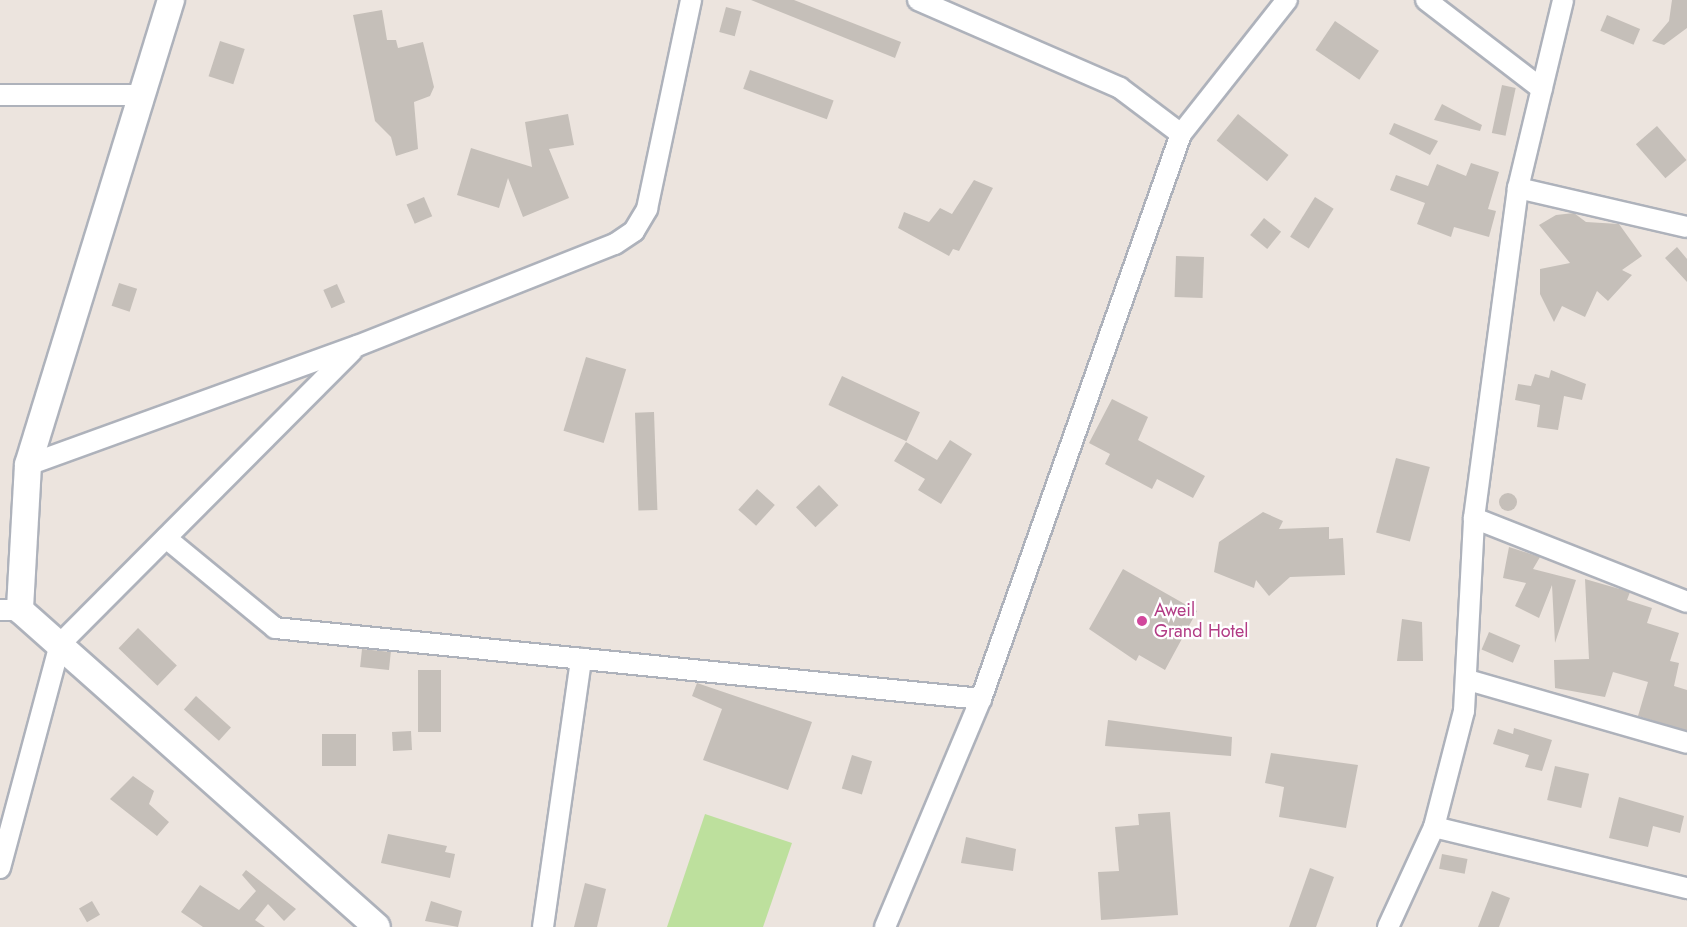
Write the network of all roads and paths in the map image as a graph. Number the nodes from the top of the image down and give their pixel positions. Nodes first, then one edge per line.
1 (171, 0) edge
2 (691, 0) edge
3 (918, 0) edge
4 (1287, 0) edge
5 (1426, 0) edge
6 (1563, 0) edge
7 (1542, 89) junction
8 (0, 95) edge
9 (142, 95) junction
10 (1181, 134) junction
11 (1518, 188) junction
12 (1687, 227) edge
13 (357, 346) junction
14 (28, 465) junction
15 (1474, 518) junction
16 (166, 537) junction
17 (1687, 602) edge
18 (10, 610) edge
19 (60, 644) junction
20 (581, 659) junction
21 (1468, 680) junction
22 (981, 699) junction
23 (1687, 743) edge
24 (1434, 827) junction
25 (0, 868) edge
26 (1687, 888) edge
27 (377, 927) edge
28 (543, 927) edge
29 (885, 927) edge
30 (1388, 927) edge

1 - 9 street
2 - 13 street
3 - 10 street
4 - 10 street
5 - 7 street
6 - 7 street
7 - 11 street
8 - 9 street
9 - 14 street
10 - 22 street
11 - 12 street
11 - 15 street
13 - 14 street
13 - 16 street
14 - 18 street
15 - 17 street
15 - 21 street
16 - 19 street
16 - 20 street
18 - 19 street
19 - 25 street
19 - 27 street
20 - 22 street
20 - 28 street
21 - 23 street
21 - 24 street
22 - 29 street
24 - 26 street
24 - 30 street

